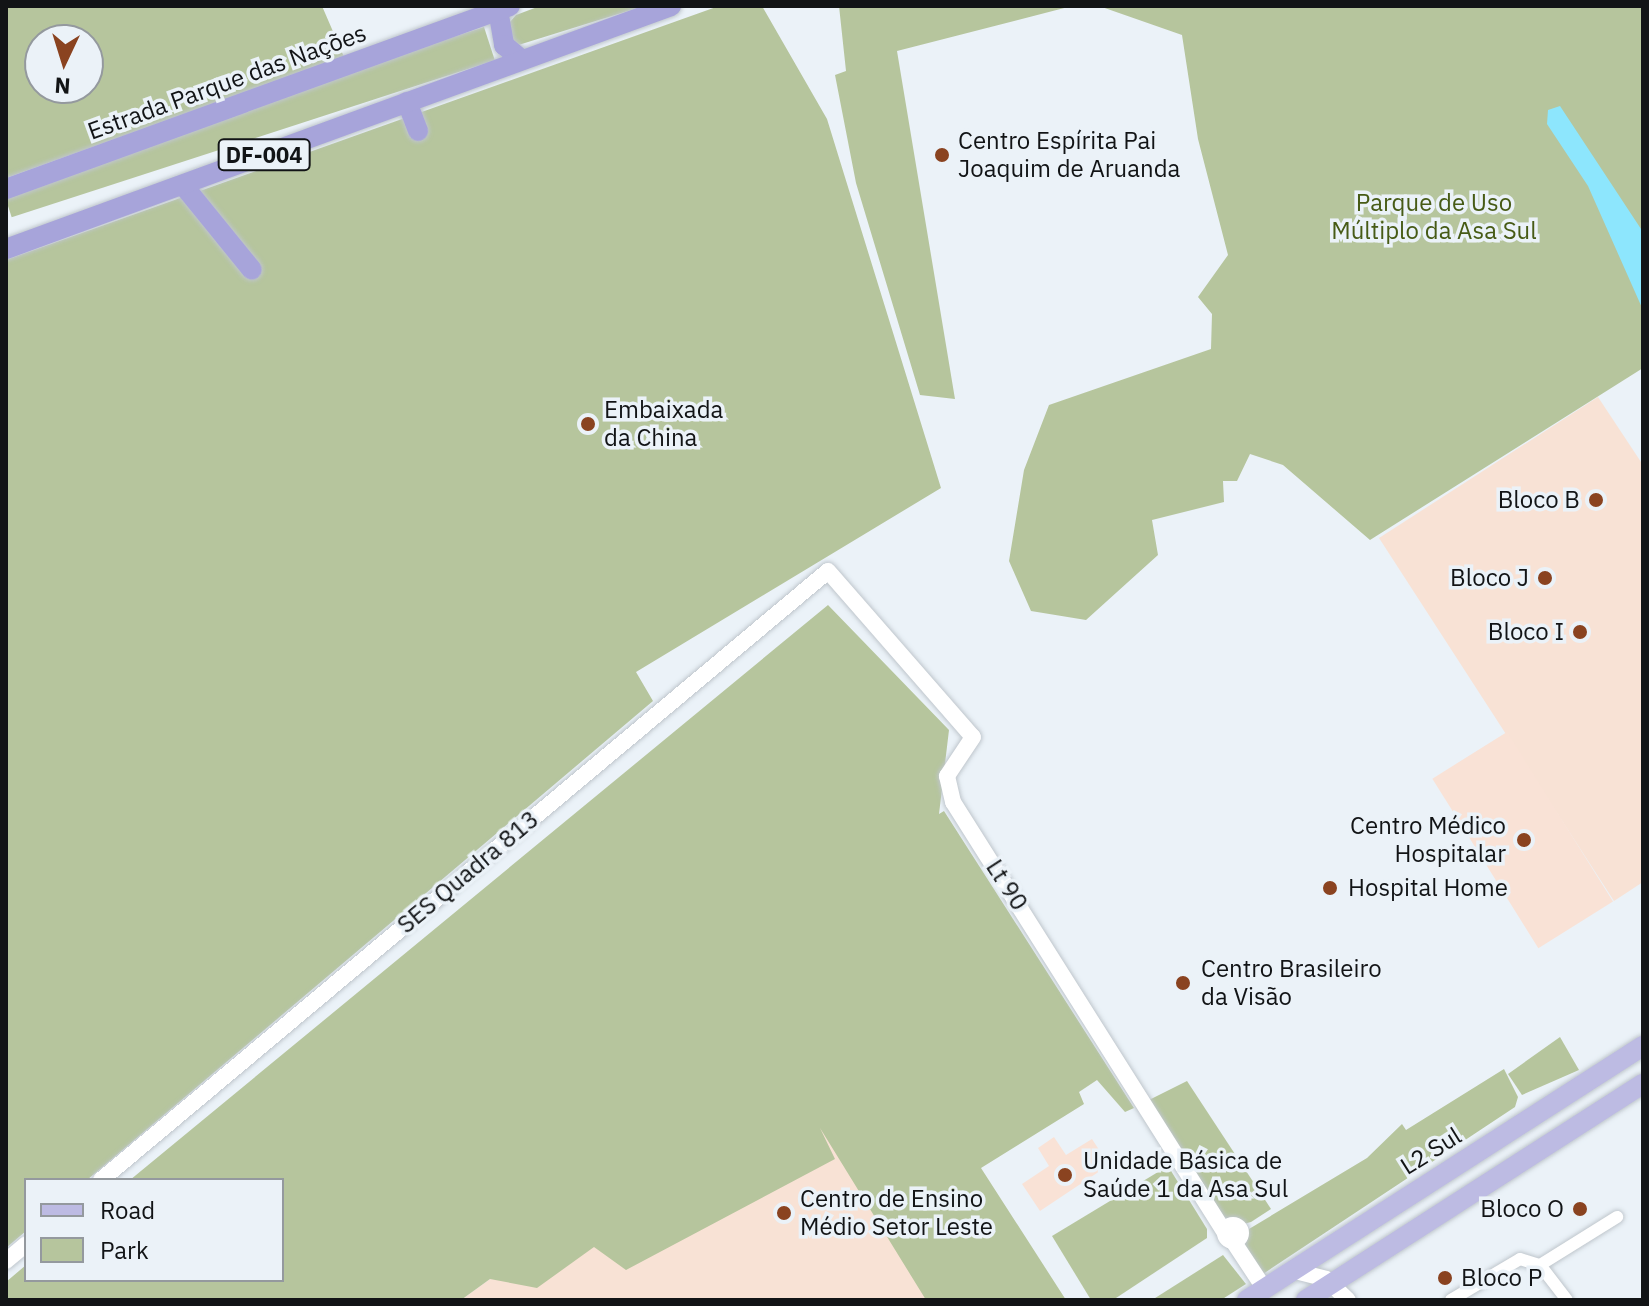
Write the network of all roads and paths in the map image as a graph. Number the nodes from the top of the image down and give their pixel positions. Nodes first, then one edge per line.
1 (671, 6) edge
2 (504, 8) edge
3 (522, 60) junction
4 (407, 102) junction
5 (418, 131) dead end
6 (183, 185) junction
7 (6, 189) edge
8 (6, 249) edge
9 (252, 270) dead end
10 (837, 574) joint
11 (1643, 1046) edge
12 (1643, 1084) edge
13 (103, 1178) edge
14 (1429, 1183) junction
15 (1401, 1201) junction
16 (1447, 1209) junction
17 (1617, 1217) dead end
18 (1417, 1229) junction
19 (24, 1246) edge
20 (6, 1261) edge
21 (1540, 1265) junction
22 (1291, 1270) junction
23 (1332, 1283) junction
24 (1264, 1288) junction
25 (1561, 1298) edge
26 (1247, 1300) edge
27 (1306, 1300) edge
28 (1348, 1300) edge
29 (1451, 1300) edge

1 - 3 highway, DF-004
2 - 3 highway
2 - 7 highway, Estrada Parque das Nações / DF-004
3 - 4 highway, DF-004
4 - 5 highway
4 - 6 highway, DF-004
6 - 8 highway, DF-004
6 - 9 highway
10 - 13 street, SES Quadra 813
10 - 24 street, Lt 90
11 - 14 main road, L2 Sul
12 - 16 main road
14 - 15 main road, L2 Sul
14 - 16 main road
15 - 18 main road
15 - 22 main road, L2 Sul
16 - 18 main road
17 - 21 street
18 - 23 main road
19 - 20 street
21 - 25 street
21 - 29 street
22 - 23 street
22 - 24 main road, L2 Sul
23 - 27 main road
23 - 28 street
24 - 26 main road, L2 Sul

